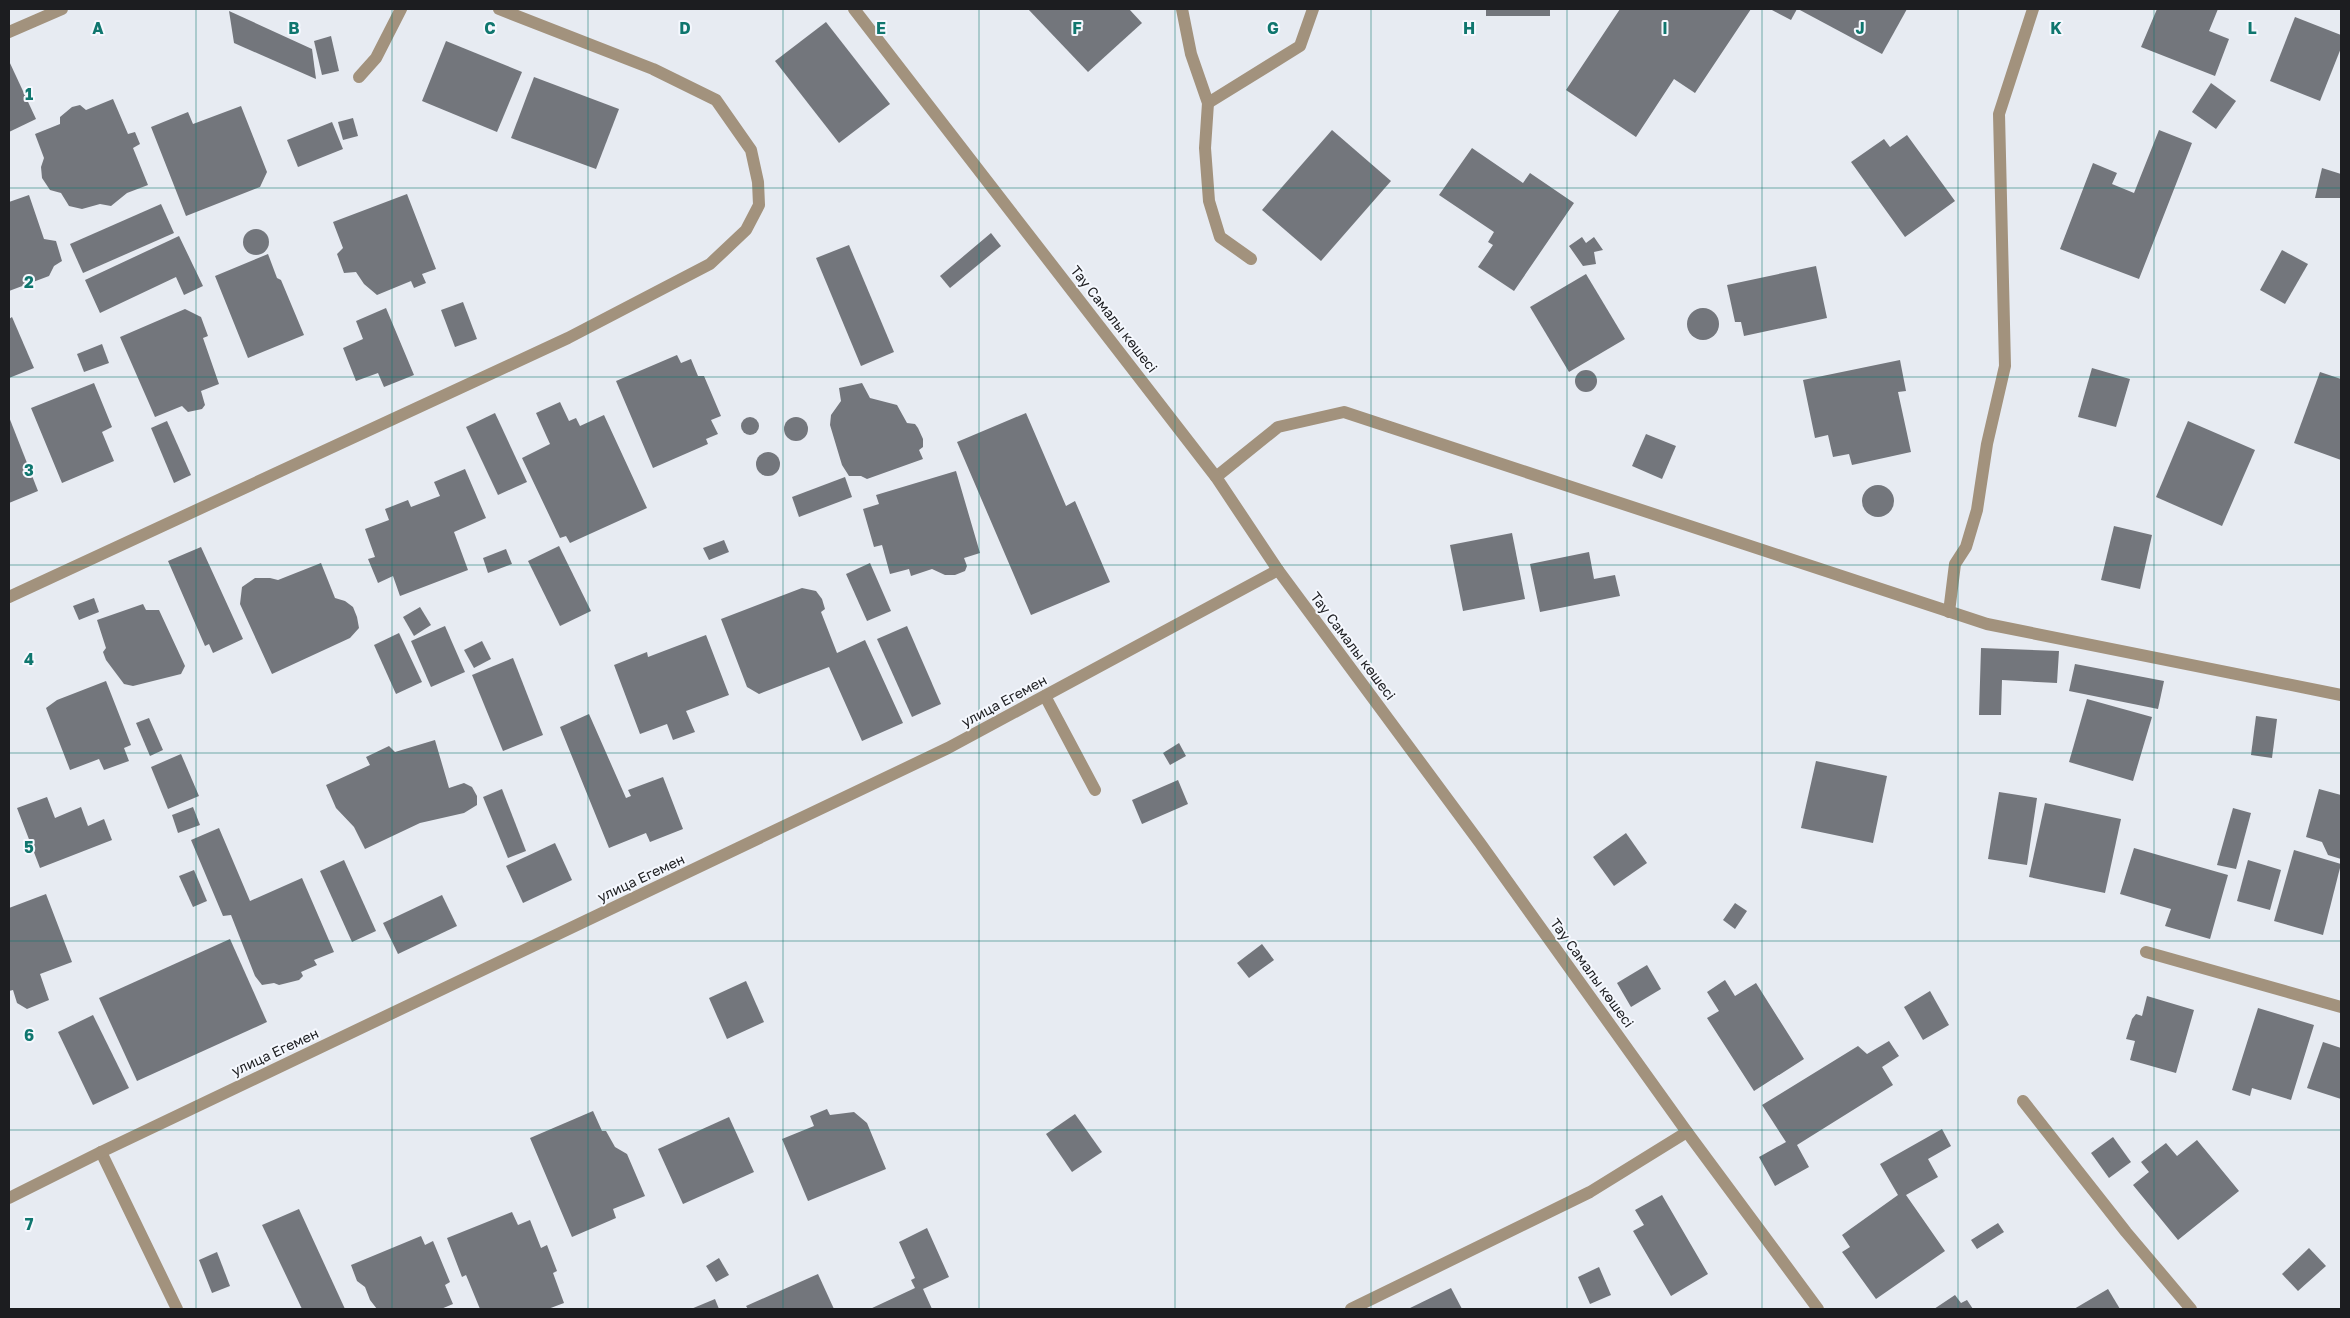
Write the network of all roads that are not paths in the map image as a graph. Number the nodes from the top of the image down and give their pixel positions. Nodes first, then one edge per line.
1 (62, 9) edge
2 (401, 9) edge
3 (499, 9) edge
4 (854, 9) edge
5 (1182, 9) edge
6 (1313, 9) edge
7 (2033, 9) edge
8 (9, 32) edge
9 (359, 77) dead end
10 (1208, 103) junction
11 (1251, 259) dead end
12 (1216, 477) junction
13 (1278, 570) junction
14 (9, 597) edge
15 (1949, 612) junction
16 (2341, 695) edge
17 (1045, 696) junction
18 (1095, 790) dead end
19 (2146, 952) dead end
20 (2341, 1008) edge
21 (2022, 1101) dead end
22 (1687, 1132) junction
23 (101, 1152) junction
24 (9, 1198) edge
25 (177, 1309) edge
26 (1351, 1309) edge
27 (1818, 1309) edge
28 (2191, 1309) edge

1 - 8 street
2 - 9 street
3 - 14 street
4 - 12 street, Тау Самалы көшесі
5 - 10 street
6 - 10 street
7 - 15 street
10 - 11 street
12 - 13 street, Тау Самалы көшесі
12 - 15 street
13 - 17 street, улица Егемен
13 - 22 street, Тау Самалы көшесі
15 - 16 street
17 - 18 street
17 - 23 street, улица Егемен
19 - 20 street
21 - 28 street
22 - 26 street
22 - 27 street, Тау Самалы көшесі
23 - 24 street, улица Егемен
23 - 25 street

